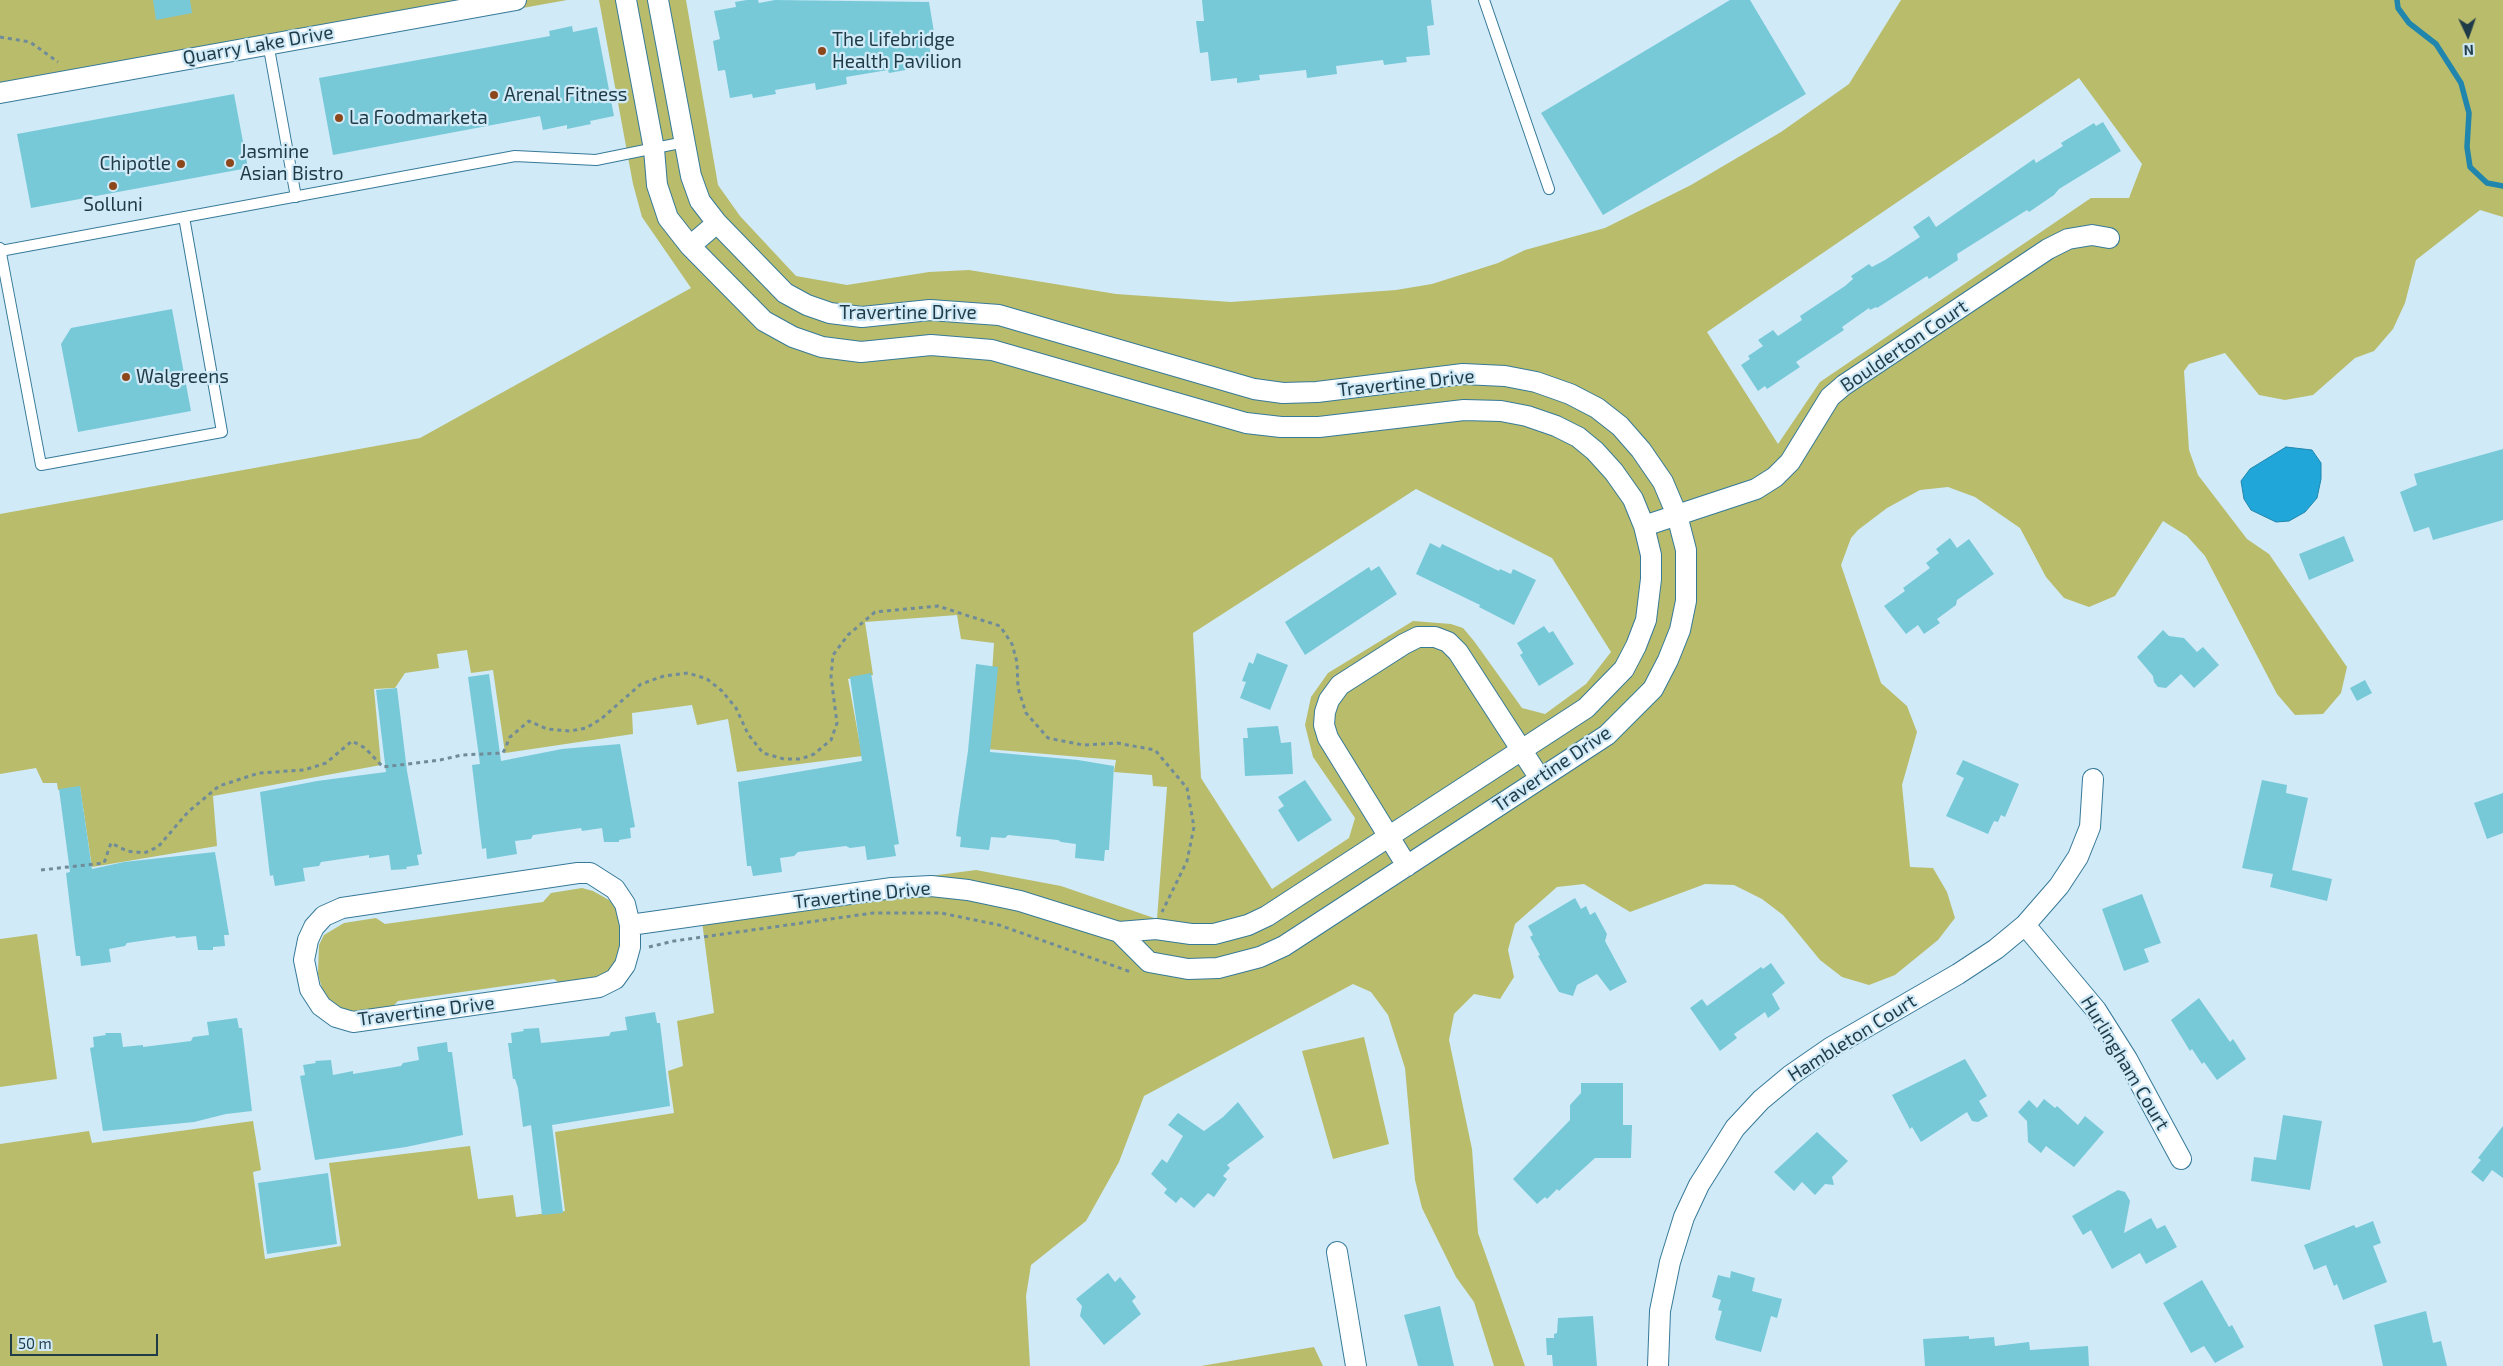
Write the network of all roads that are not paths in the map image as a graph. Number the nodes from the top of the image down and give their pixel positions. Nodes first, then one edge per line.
1 (516, 0) edge
2 (626, 0) edge
3 (658, 0) edge
4 (1484, 0) edge
5 (268, 43) junction
6 (0, 93) edge
7 (685, 142) junction
8 (654, 149) junction
9 (1549, 189) dead end
10 (296, 196) junction
11 (184, 217) junction
12 (717, 223) junction
13 (2109, 238) dead end
14 (690, 246) junction
15 (0, 250) edge
16 (1677, 515) junction
17 (1644, 526) junction
18 (1521, 749) junction
19 (1539, 777) junction
20 (2093, 779) dead end
21 (1389, 837) junction
22 (1407, 866) junction
23 (2025, 924) junction
24 (630, 925) junction
25 (1119, 932) junction
26 (2182, 1159) dead end
27 (1337, 1252) dead end
28 (1356, 1366) edge
29 (1658, 1366) edge

1 - 5 street, Quarry Lake Drive
2 - 8 street, Travertine Drive
3 - 7 street, Travertine Drive
4 - 9 lane
5 - 6 street, Quarry Lake Drive
5 - 10 lane
7 - 8 lane
7 - 12 street, Travertine Drive
8 - 10 lane
8 - 14 street, Travertine Drive
10 - 11 lane
11 - 15 lane
11 - 15 lane
12 - 14 street
12 - 16 street, Travertine Drive
13 - 16 street, Boulderton Court
14 - 17 street, Travertine Drive
16 - 17 street, Boulderton Court
16 - 19 street, Travertine Drive
17 - 18 street, Travertine Drive
18 - 19 street
18 - 21 street, Travertine Drive
18 - 21 street
19 - 22 street, Travertine Drive
20 - 23 street, Hambleton Court
21 - 22 street
21 - 25 street, Travertine Drive
22 - 25 street, Travertine Drive
23 - 26 street, Hurlingham Court
23 - 29 street, Hambleton Court
24 - 24 street, Travertine Drive
24 - 25 street, Travertine Drive
27 - 28 street

